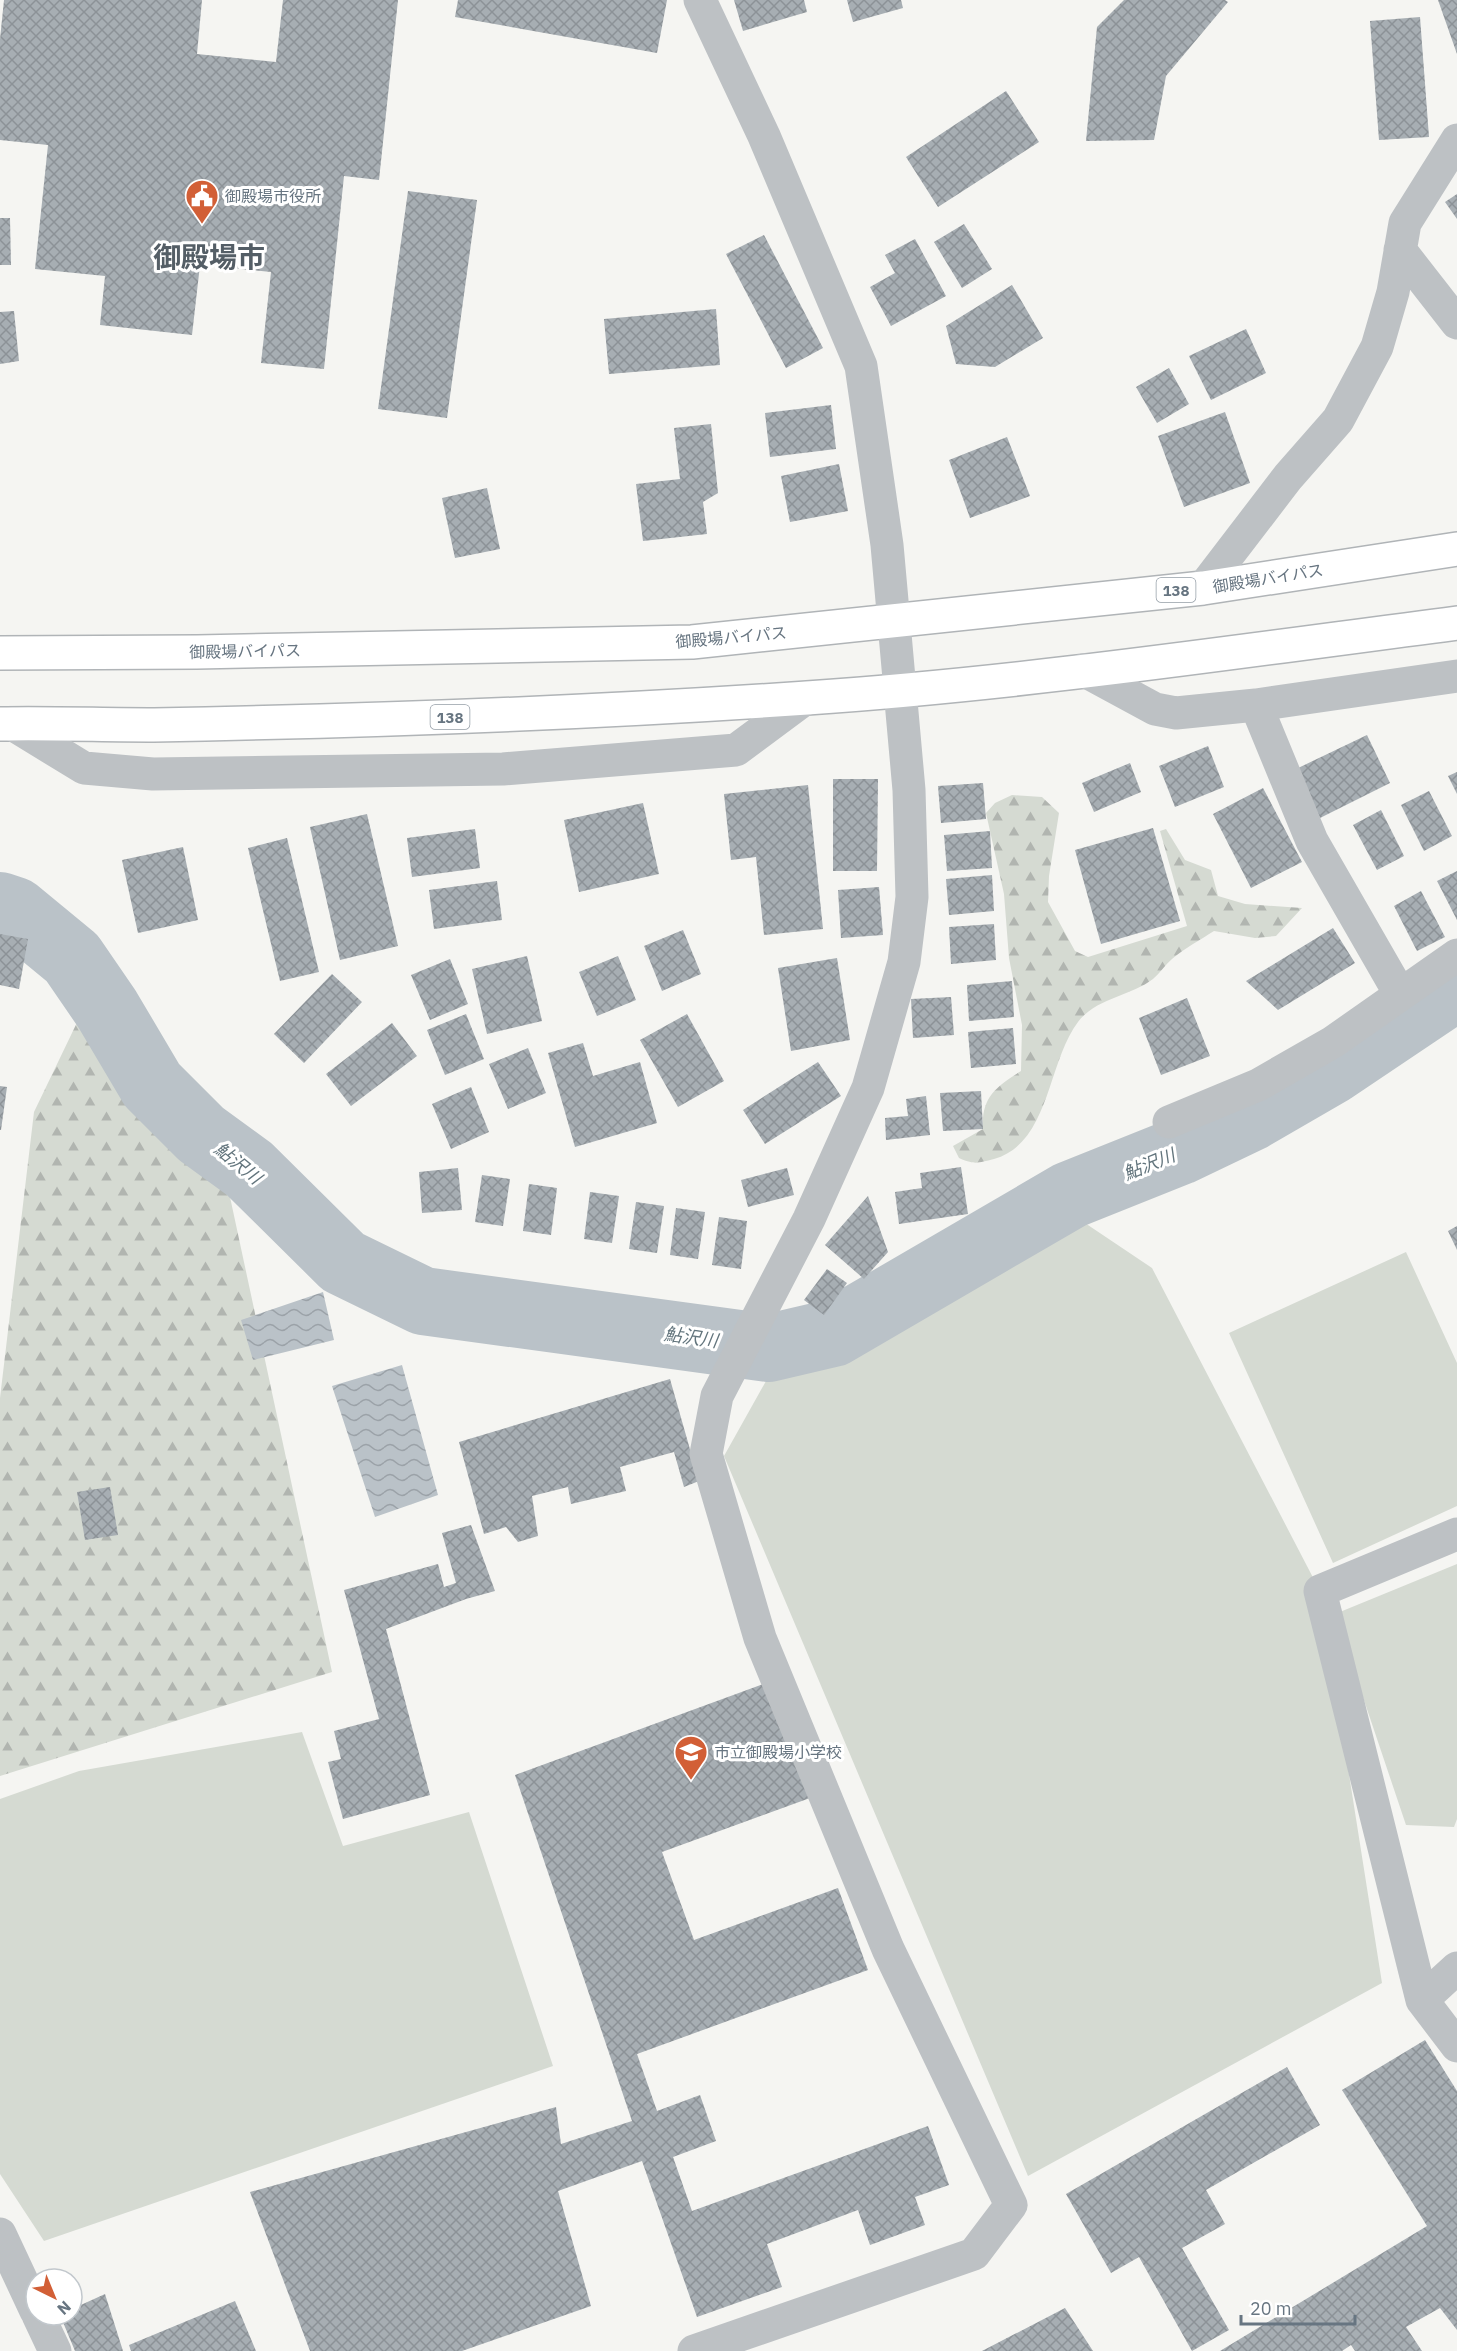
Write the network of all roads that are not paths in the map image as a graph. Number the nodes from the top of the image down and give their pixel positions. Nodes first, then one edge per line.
1 (699, 0) edge
2 (1457, 140) edge
3 (1400, 250) junction
4 (1457, 323) edge
5 (1457, 549) edge
6 (1203, 588) junction
7 (894, 621) junction
8 (1457, 623) edge
9 (0, 653) edge
10 (1083, 670) junction
11 (1457, 676) edge
12 (900, 690) junction
13 (806, 698) junction
14 (1256, 705) junction
15 (6, 724) edge
16 (1457, 955) edge
17 (1400, 994) junction
18 (1168, 1122) dead end
19 (1457, 1534) edge
20 (1457, 1968) edge
21 (1422, 2000) junction
22 (1457, 2046) edge
23 (0, 2234) edge
24 (24, 2285) edge
25 (44, 2327) edge
26 (55, 2351) edge
27 (694, 2351) edge

1 - 7 street
2 - 3 street
3 - 4 street
3 - 6 street
5 - 6 highway, 御殿場バイパス / 138
6 - 7 highway, 御殿場バイパス / 138
7 - 9 highway, 御殿場バイパス / 138
7 - 12 street
8 - 10 highway, 138
10 - 12 highway, 138
10 - 14 street
11 - 14 street
12 - 13 highway, 138
12 - 27 street
13 - 15 highway, 138
13 - 15 street
14 - 17 street
16 - 17 street
17 - 18 street
19 - 21 street
20 - 21 street
21 - 22 street
23 - 24 street
25 - 26 street

